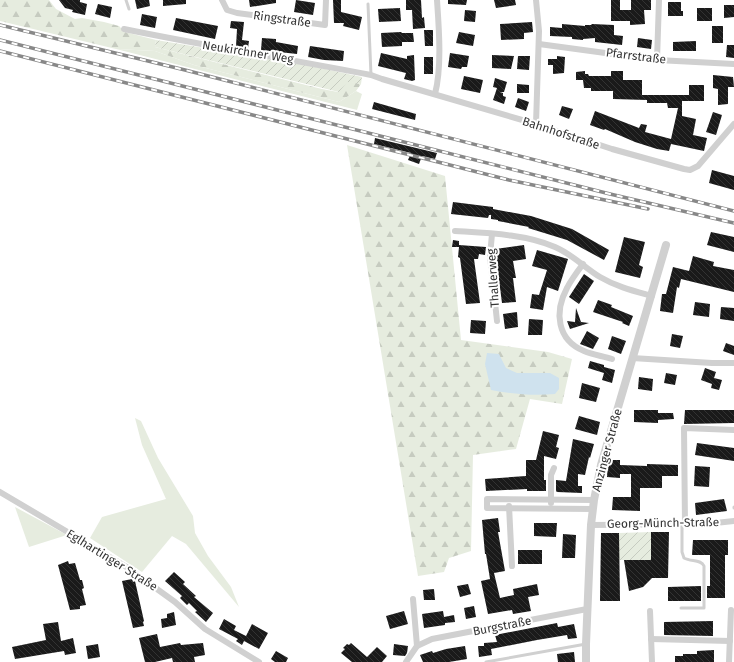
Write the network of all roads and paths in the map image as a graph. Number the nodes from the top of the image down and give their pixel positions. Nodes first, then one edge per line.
1 (126, 0) edge
2 (222, 0) edge
3 (326, 0) edge
4 (437, 0) edge
5 (536, 0) edge
6 (659, 0) edge
7 (368, 4) dead end
8 (129, 9) dead end
9 (124, 29) dead end
10 (539, 44) junction
11 (657, 60) junction
12 (734, 64) edge
13 (371, 74) junction
14 (435, 94) junction
15 (536, 124) junction
16 (734, 124) edge
17 (455, 231) dead end
18 (492, 234) junction
19 (666, 245) dead end
20 (582, 264) junction
21 (652, 296) junction
22 (497, 321) dead end
23 (632, 358) junction
24 (612, 359) dead end
25 (734, 363) edge
26 (734, 430) edge
27 (554, 468) dead end
28 (0, 492) edge
29 (508, 499) junction
30 (551, 500) junction
31 (594, 500) junction
32 (509, 508) junction
33 (551, 509) junction
34 (593, 509) junction
35 (734, 521) edge
36 (683, 524) junction
37 (592, 525) junction
38 (512, 566) dead end
39 (413, 599) dead end
40 (681, 608) dead end
41 (587, 610) junction
42 (731, 610) dead end
43 (650, 611) dead end
44 (651, 639) junction
45 (730, 641) junction
46 (586, 644) junction
47 (417, 646) junction
48 (259, 662) edge
49 (406, 662) edge
50 (486, 662) edge
51 (586, 662) edge
52 (652, 662) edge
53 (729, 662) edge

1 - 8 lane
2 - 3 street, Ringstraße
4 - 14 street
5 - 10 street
6 - 11 street
7 - 13 lane
9 - 13 street, Neukirchner Weg
10 - 11 street, Pfarrstraße
10 - 15 street
11 - 12 street, Pfarrstraße
13 - 14 street, Bahnhofstraße
14 - 15 street, Bahnhofstraße
15 - 16 street, Bahnhofstraße
17 - 18 street
18 - 20 street
18 - 22 street, Thallerweg
19 - 21 street, Anzinger Straße
20 - 21 street
20 - 24 street
21 - 23 street, Anzinger Straße
23 - 25 street
23 - 31 street, Anzinger Straße
26 - 36 street
27 - 30 street
28 - 48 street, Eglhartinger Straße
29 - 30 street
29 - 32 street
29 - 32 street
30 - 31 street
30 - 33 street
31 - 34 street, Anzinger Straße
32 - 33 street
32 - 38 street
33 - 34 street
34 - 37 street, Anzinger Straße
35 - 36 street, Georg-Münch-Straße
36 - 37 street, Georg-Münch-Straße
36 - 40 lane
37 - 41 street, Anzinger Straße
39 - 47 street
41 - 46 street, Anzinger Straße
41 - 47 street, Burgstraße
42 - 45 street
43 - 44 street
44 - 45 street
44 - 52 street
45 - 53 street
46 - 50 lane
46 - 51 street, Anzinger Straße
47 - 49 street

